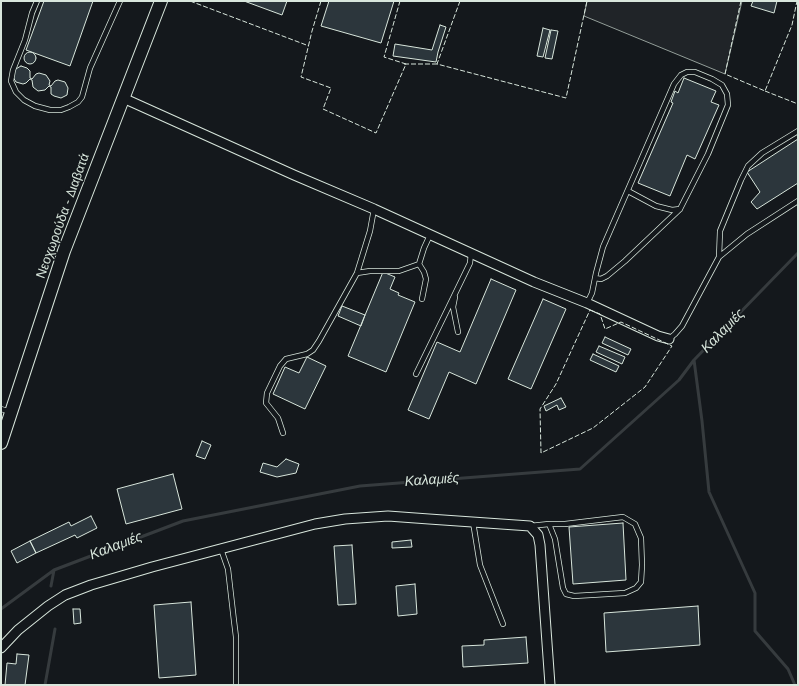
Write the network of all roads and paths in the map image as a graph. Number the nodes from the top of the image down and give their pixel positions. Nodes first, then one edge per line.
1 (37, 1) edge
2 (120, 1) edge
3 (161, 1) edge
4 (123, 98) junction
5 (798, 131) edge
6 (628, 191) junction
7 (798, 201) edge
8 (680, 208) junction
9 (374, 209) junction
10 (430, 235) junction
11 (471, 253) junction
12 (719, 256) junction
13 (419, 264) junction
14 (356, 273) junction
15 (595, 278) junction
16 (455, 293) junction
17 (422, 299) dead end
18 (587, 303) junction
19 (458, 332) dead end
20 (669, 338) joint
21 (416, 374) dead end
22 (6, 411) edge
23 (284, 433) dead end
24 (1, 443) edge
25 (474, 522) junction
26 (549, 524) junction
27 (530, 526) junction
28 (221, 549) junction
29 (503, 624) dead end
30 (1, 648) edge
31 (236, 685) edge
32 (550, 685) edge

1 - 2 lane
3 - 4 street, Νεοχωρούδα - Διαβατά
4 - 9 street
4 - 22 street, Νεοχωρούδα - Διαβατά
5 - 12 lane
6 - 8 lane
6 - 8 lane
6 - 15 lane
7 - 12 lane
8 - 15 lane
9 - 10 street
9 - 14 lane
10 - 11 street
10 - 13 lane
11 - 16 lane
11 - 18 street
12 - 20 lane
13 - 14 lane
13 - 17 lane
14 - 23 lane
15 - 18 lane
16 - 19 lane
16 - 21 lane
18 - 20 street
22 - 24 street, Νεοχωρούδα - Διαβατά
25 - 27 street
25 - 28 street
25 - 29 lane
26 - 26 lane
26 - 27 lane
27 - 32 street
28 - 30 street
28 - 31 lane

